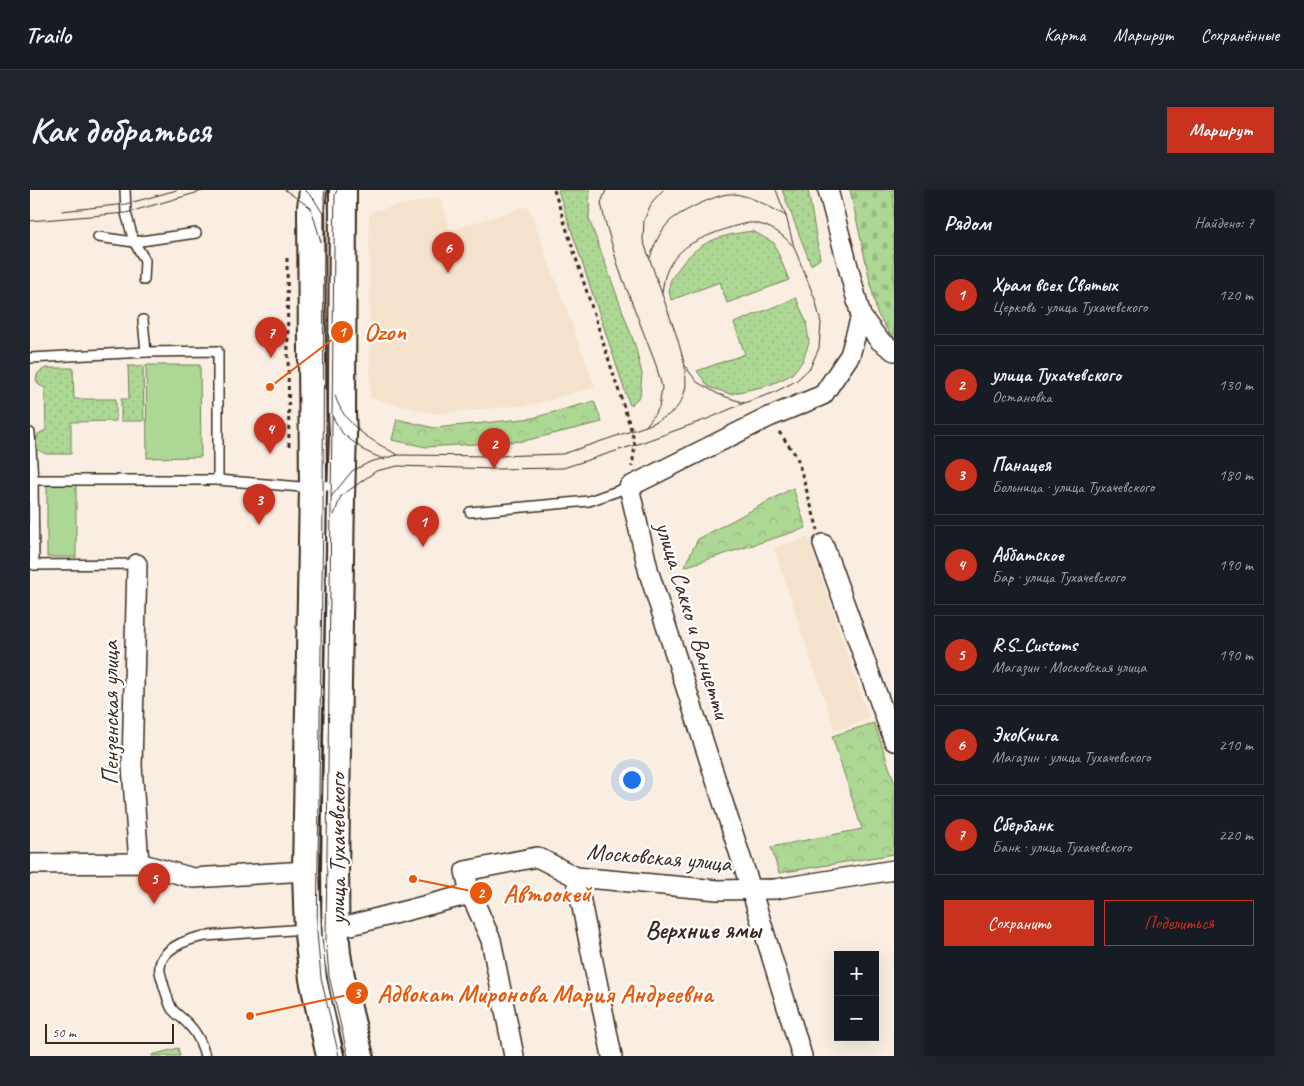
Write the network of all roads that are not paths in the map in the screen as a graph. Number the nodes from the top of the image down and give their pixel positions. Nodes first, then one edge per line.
1 (125, 190) edge
2 (313, 190) edge
3 (343, 190) edge
4 (828, 190) edge
5 (196, 233) dead end
6 (98, 236) dead end
7 (134, 242) junction
8 (144, 280) dead end
9 (861, 316) junction
10 (143, 320) dead end
11 (894, 351) edge
12 (146, 352) junction
13 (30, 358) edge
14 (30, 433) edge
15 (34, 480) junction
16 (218, 480) junction
17 (342, 484) junction
18 (629, 487) junction
19 (313, 488) junction
20 (470, 512) dead end
21 (823, 544) road end
22 (137, 564) joint
23 (894, 741) edge
24 (139, 863) junction
25 (30, 864) edge
26 (306, 870) junction
27 (894, 870) edge
28 (576, 877) junction
29 (751, 889) junction
30 (470, 894) junction
31 (336, 927) junction
32 (308, 929) junction
33 (205, 1056) edge
34 (330, 1056) edge
35 (360, 1056) edge
36 (514, 1056) edge
37 (612, 1056) edge
38 (802, 1056) edge

1 - 7 lane
2 - 19 main road, улица Тухачевского
3 - 17 main road, улица Тухачевского
4 - 9 street
5 - 7 lane
6 - 7 lane
7 - 8 lane
9 - 11 street
9 - 18 street
10 - 12 lane
12 - 13 lane
12 - 16 lane
14 - 15 lane
15 - 16 lane
15 - 22 lane
16 - 19 lane
17 - 19 lane
17 - 31 main road, улица Тухачевского
18 - 20 lane
18 - 29 street, улица Сакко и Ванцетти
19 - 26 main road, улица Тухачевского
21 - 23 street
22 - 24 street, Пензенская улица
24 - 25 street
24 - 26 street
26 - 32 main road, улица Тухачевского
27 - 29 street, Московская улица
28 - 29 street, Московская улица
28 - 30 street, Московская улица
28 - 37 street
29 - 38 street, улица Сакко и Ванцетти
30 - 31 street
30 - 36 street
31 - 35 main road, улица Тухачевского
32 - 33 lane
32 - 34 main road, улица Тухачевского

